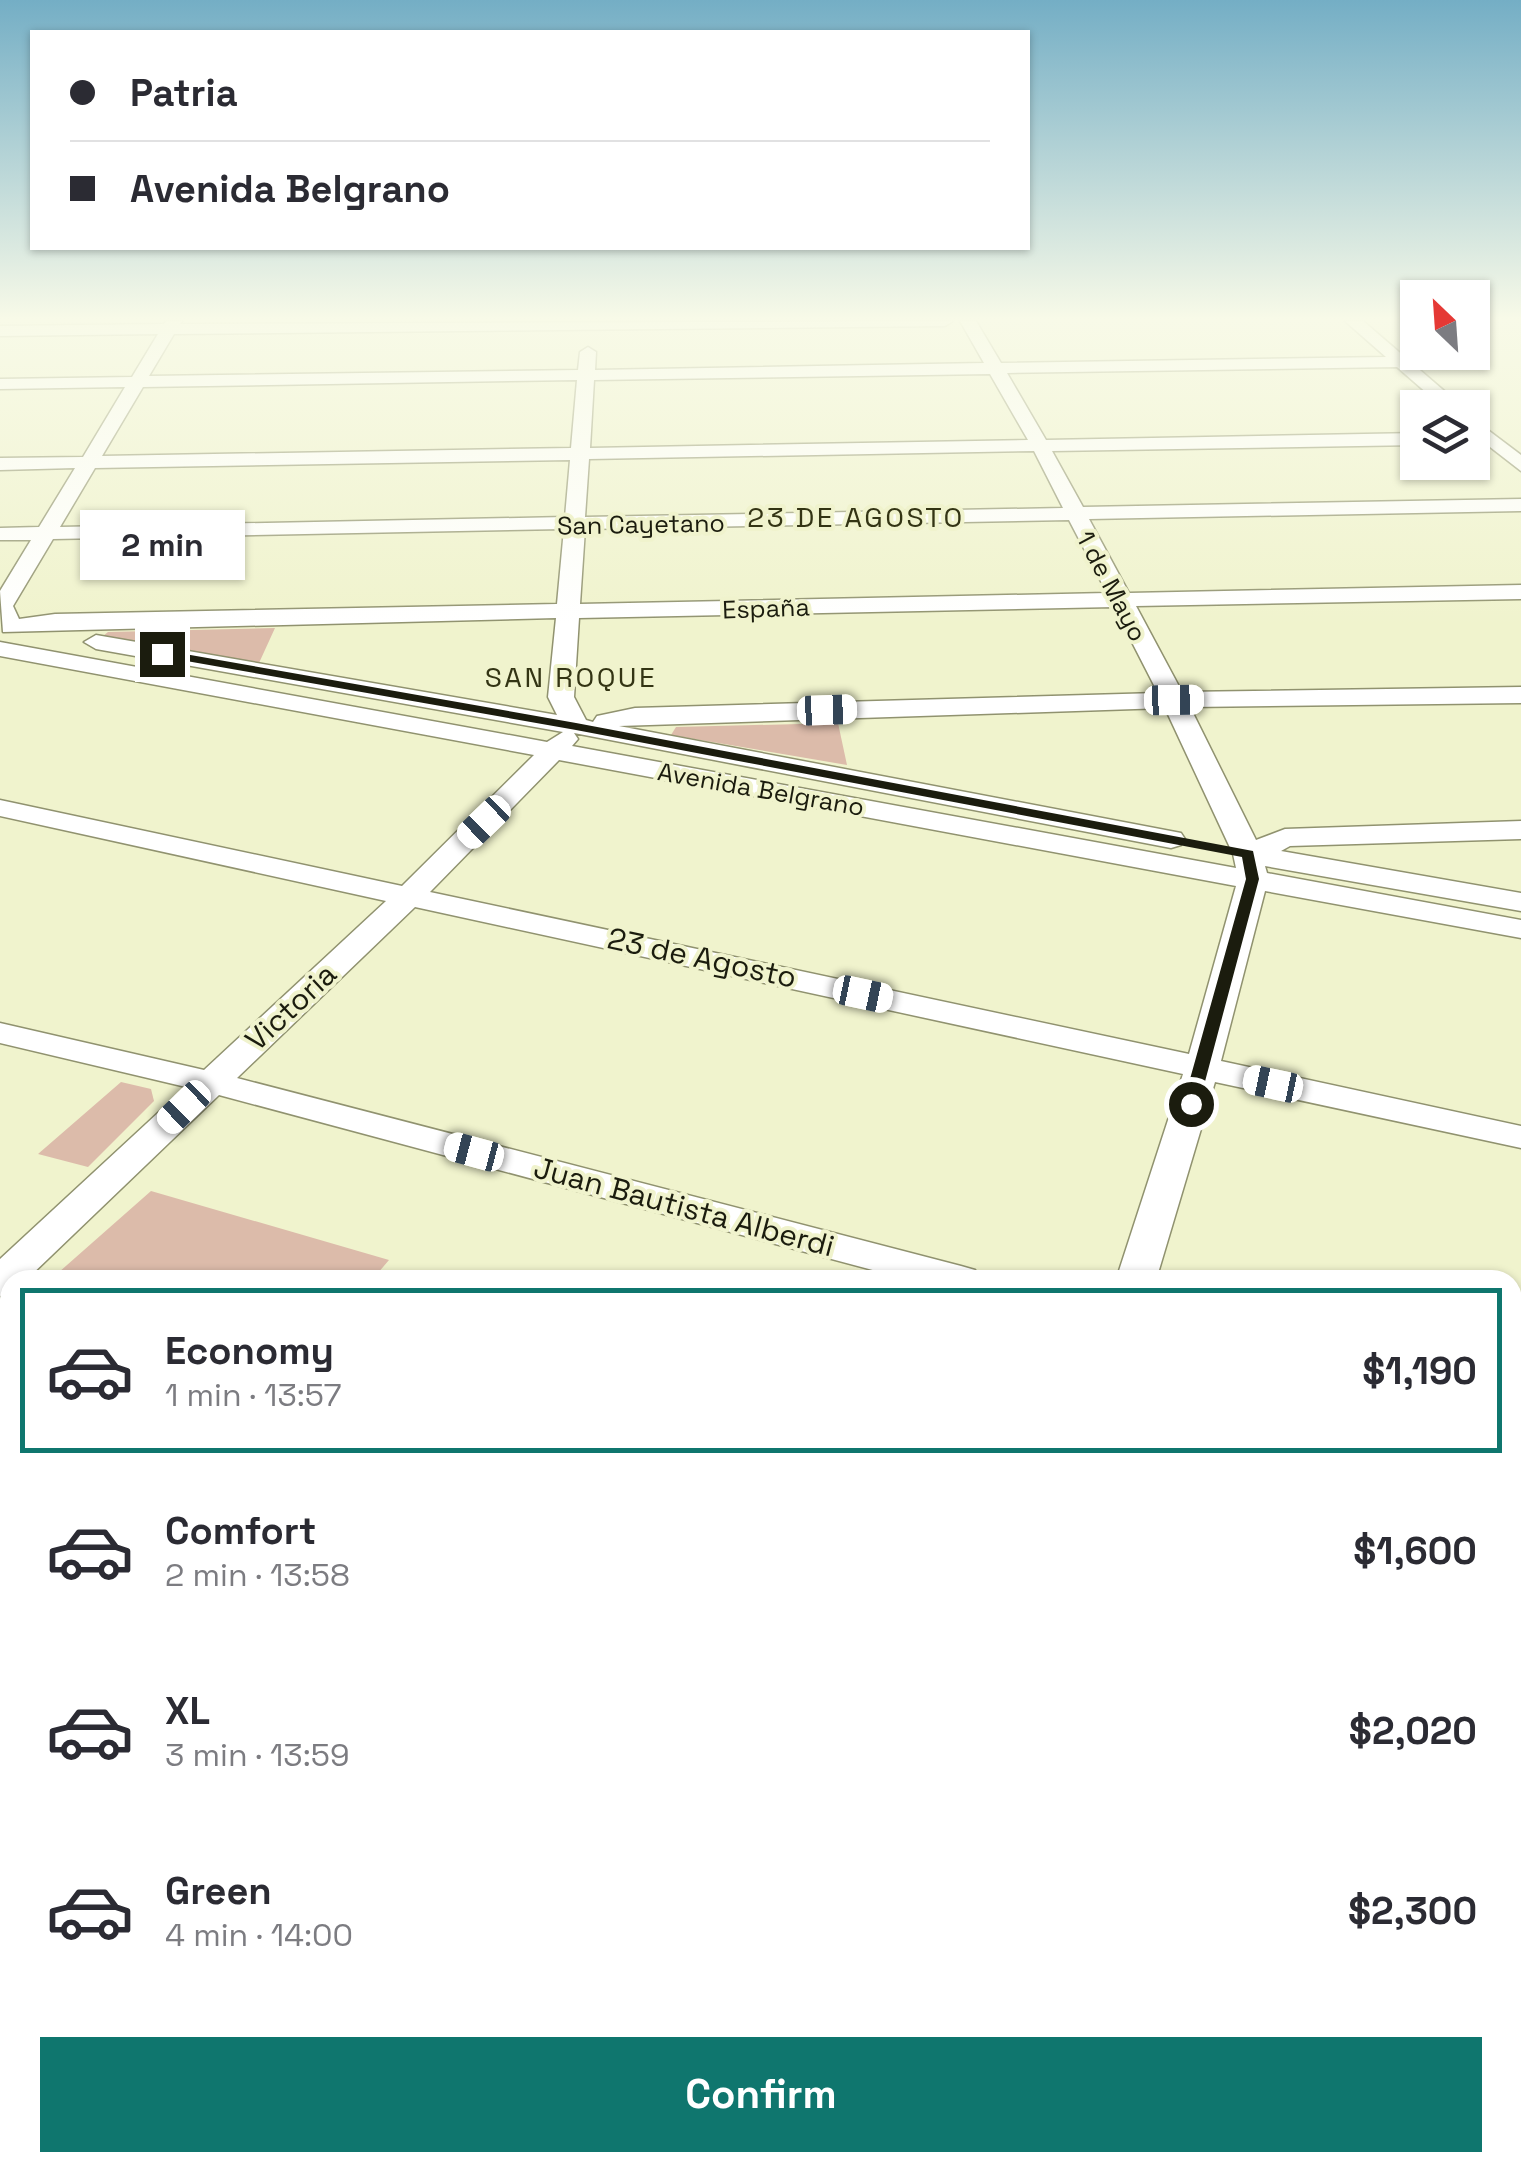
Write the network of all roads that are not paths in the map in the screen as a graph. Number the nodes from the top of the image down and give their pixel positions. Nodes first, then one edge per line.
1 (118, 422) edge
2 (128, 422) edge
3 (582, 422) edge
4 (1026, 422) edge
5 (1400, 429) edge
6 (1490, 434) edge
7 (1400, 439) edge
8 (1036, 441) junction
9 (578, 448) junction
10 (0, 451) edge
11 (102, 455) junction
12 (0, 464) edge
13 (1521, 465) edge
14 (1521, 505) edge
15 (1075, 516) junction
16 (572, 526) junction
17 (56, 533) junction
18 (0, 534) edge
19 (1521, 592) edge
20 (1117, 599) junction
21 (566, 614) junction
22 (4, 637) edge
23 (1521, 695) edge
24 (1174, 700) junction
25 (566, 739) junction
26 (0, 808) edge
27 (1521, 830) edge
28 (1250, 866) junction
29 (411, 894) junction
30 (1521, 902) edge
31 (1521, 929) edge
32 (0, 1033) edge
33 (1202, 1068) junction
34 (211, 1082) junction
35 (1521, 1137) edge
36 (13, 1270) edge
37 (923, 1270) edge
38 (1139, 1270) edge

1 - 11 street
2 - 11 street
3 - 9 street
4 - 8 street, 1 de Mayo
5 - 8 street
6 - 13 street
7 - 8 street
8 - 9 street
8 - 15 street, 1 de Mayo
9 - 11 street
9 - 16 street
10 - 11 street
11 - 12 street
11 - 17 street
14 - 15 street, San Cayetano
15 - 16 street, San Cayetano
15 - 20 street, 1 de Mayo
16 - 17 street, San Cayetano
16 - 21 street
17 - 18 street, San Cayetano
17 - 22 street
19 - 20 street, España
20 - 21 street, España
20 - 24 street, 1 de Mayo
21 - 22 street, España
21 - 25 street
22 - 25 street, Avenida Belgrano
23 - 24 street
24 - 25 street
24 - 28 street, 1 de Mayo
25 - 28 street, Avenida Belgrano
25 - 29 street, Victoria
26 - 29 street, 23 de Agosto
27 - 28 street
28 - 30 street, Avenida Belgrano
28 - 31 street, Avenida Belgrano
28 - 33 street
29 - 33 street, 23 de Agosto
29 - 34 street, Victoria
32 - 34 street, Juan Bautista Alberdi
33 - 35 street, 23 de Agosto
33 - 38 street
34 - 36 street, Victoria
34 - 37 street, Juan Bautista Alberdi

